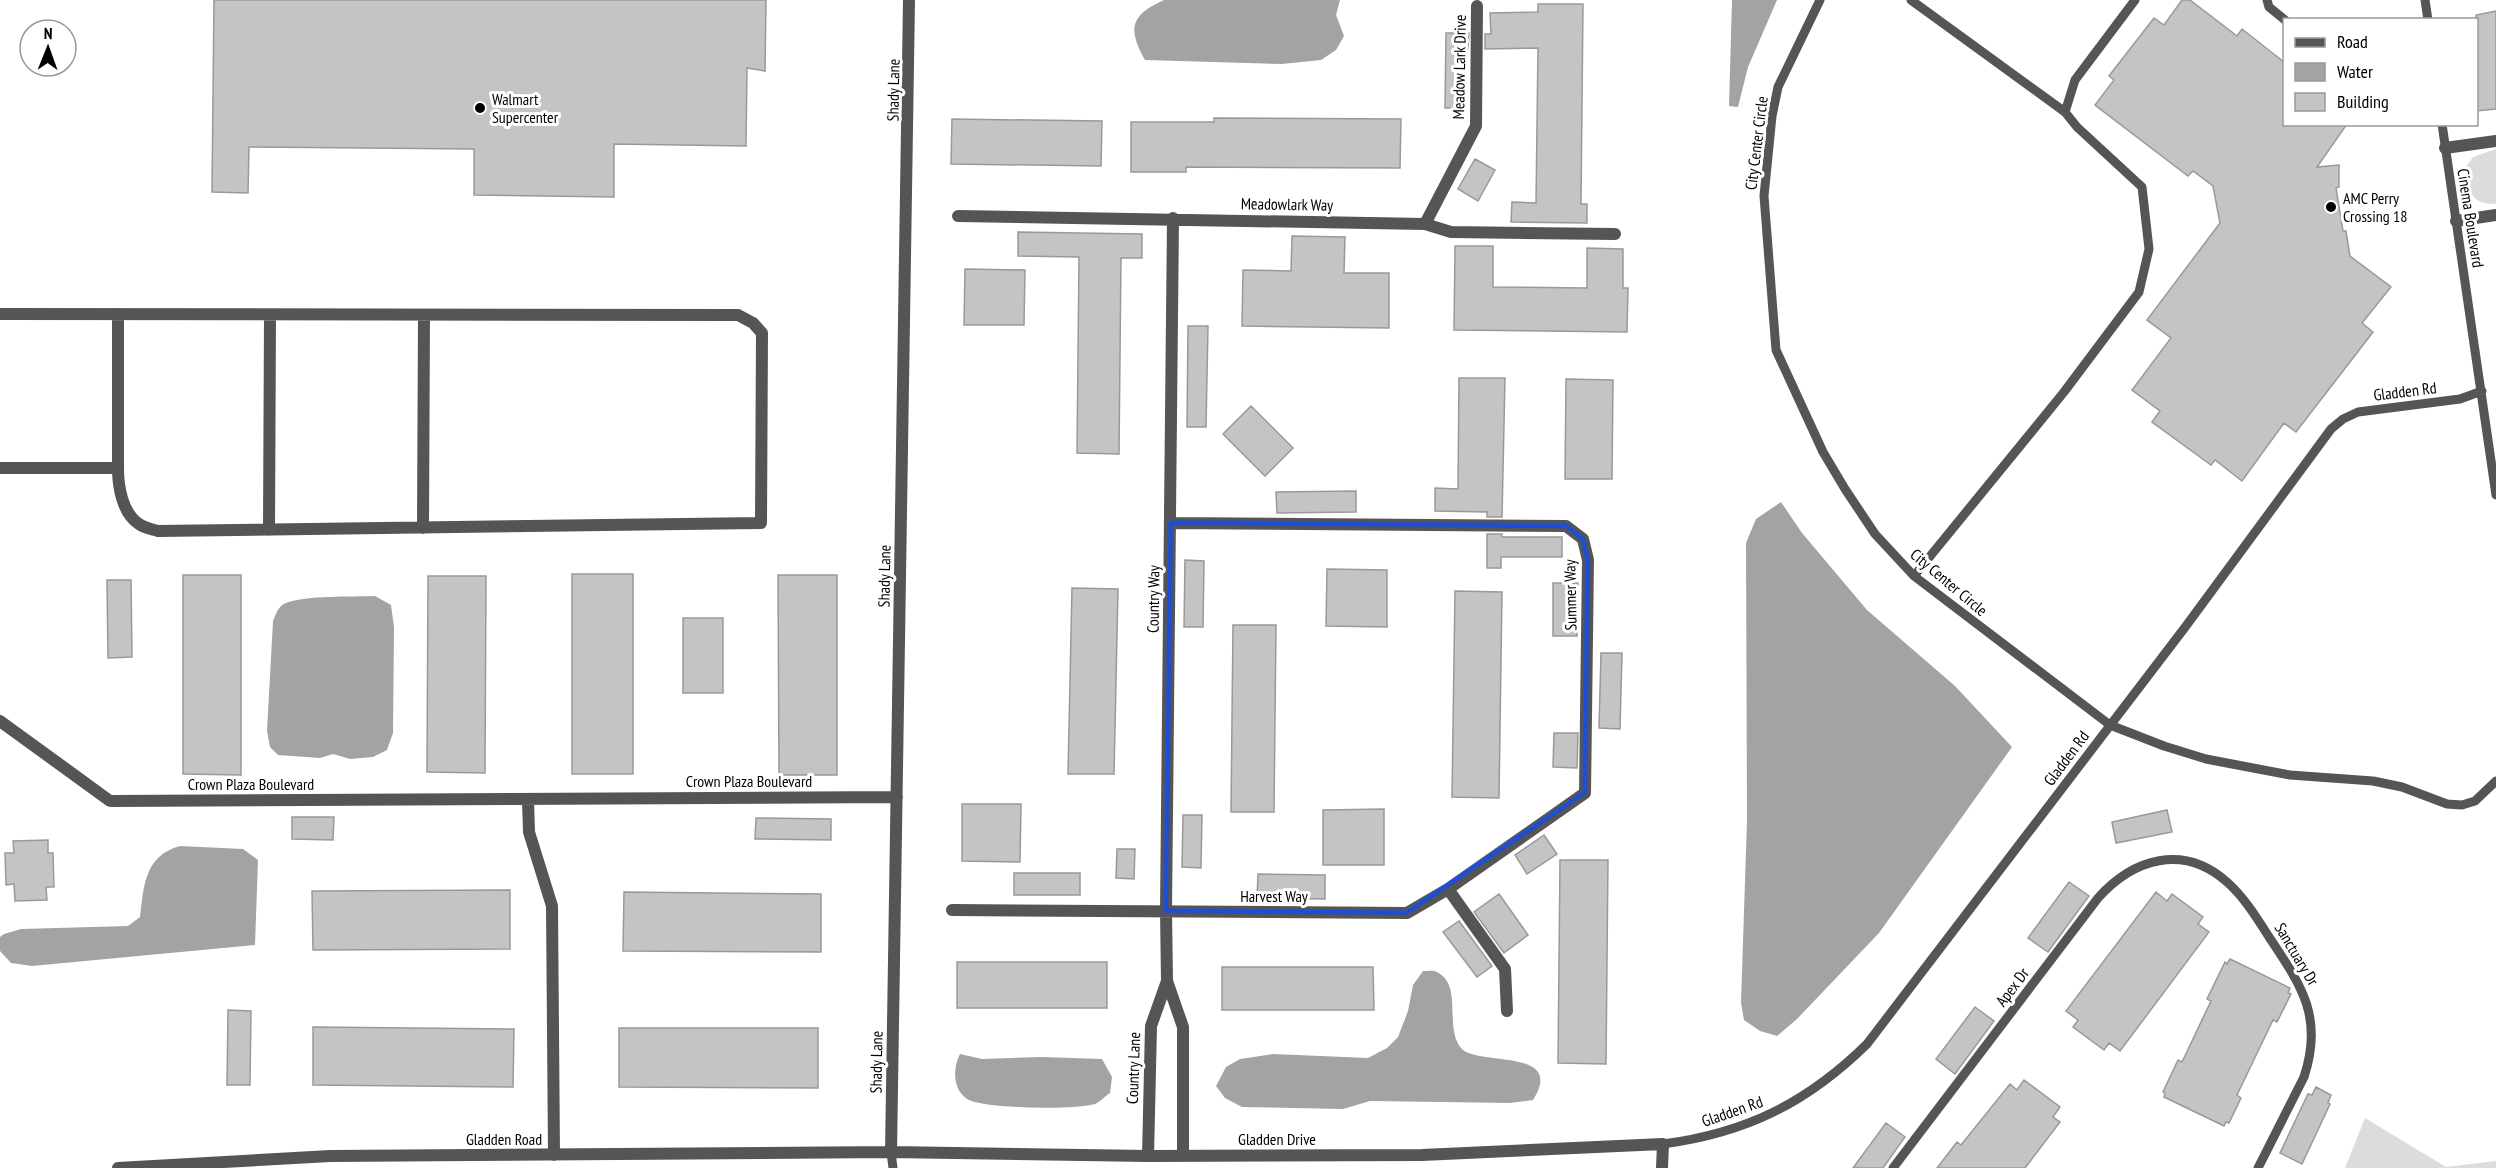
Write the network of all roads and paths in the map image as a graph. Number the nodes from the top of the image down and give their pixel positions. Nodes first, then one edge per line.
1 (909, 0) edge
2 (1820, 0) edge
3 (1911, 0) edge
4 (2135, 0) edge
5 (2267, 0) edge
6 (2425, 0) edge
7 (1477, 6) dead end
8 (2428, 18) edge
9 (2283, 19) edge
10 (2065, 112) junction
11 (2442, 126) edge
12 (2496, 141) edge
13 (2445, 148) junction
14 (2496, 215) edge
15 (958, 216) dead end
16 (1173, 218) junction
17 (2456, 221) junction
18 (1425, 224) junction
19 (1615, 234) dead end
20 (0, 314) edge
21 (118, 314) junction
22 (270, 315) junction
23 (424, 315) junction
24 (2482, 391) junction
25 (0, 468) edge
26 (117, 468) junction
27 (2496, 495) edge
28 (1171, 523) junction
29 (423, 528) junction
30 (269, 530) junction
31 (1914, 576) junction
32 (0, 720) edge
33 (2109, 725) junction
34 (2496, 781) edge
35 (897, 797) junction
36 (528, 800) junction
37 (2178, 860) joint
38 (1448, 889) junction
39 (952, 910) dead end
40 (1166, 911) junction
41 (1167, 981) junction
42 (1507, 1011) dead end
43 (1663, 1144) junction
44 (891, 1152) junction
45 (554, 1155) junction
46 (1148, 1156) junction
47 (1182, 1156) junction
48 (118, 1168) edge
49 (893, 1168) edge
50 (1662, 1168) edge
51 (1893, 1168) edge
52 (2258, 1168) edge

1 - 35 street, Shady Lane
2 - 31 lane, City Center Circle
3 - 10 lane
4 - 10 lane
5 - 9 lane
6 - 8 lane
7 - 18 street, Meadow Lark Drive
10 - 31 lane
11 - 13 lane, Cinema Boulevard
12 - 13 street
13 - 17 lane, Cinema Boulevard
14 - 17 street
15 - 16 street, Meadowlark Way
16 - 18 street, Meadowlark Way
16 - 28 street, Country Way
17 - 24 lane, Cinema Boulevard
18 - 19 street, Meadowlark Way
20 - 21 street
21 - 22 street
21 - 26 street
22 - 23 street
22 - 30 street
23 - 29 street
23 - 29 street
24 - 27 lane, Cinema Boulevard
24 - 33 lane, Gladden Rd
25 - 26 street
26 - 30 street
28 - 38 street, Summer Way
28 - 40 street, Country Way
29 - 30 street
31 - 33 lane, City Center Circle
32 - 36 street, Crown Plaza Boulevard
33 - 34 lane, City Center Circle
33 - 43 lane, Gladden Rd
35 - 36 street, Crown Plaza Boulevard
35 - 44 street, Shady Lane
36 - 45 street
37 - 51 lane, Apex Dr
37 - 52 lane, Sanctuary Dr
38 - 40 street, Harvest Way
38 - 42 street
39 - 40 street, Harvest Way
40 - 41 street, Country Way
41 - 46 street, Country Lane
41 - 47 street
43 - 47 street, Gladden Drive
43 - 50 street
44 - 45 street, Gladden Road
44 - 46 street, Gladden Drive
44 - 49 lane
45 - 48 street, Gladden Road
46 - 47 street, Gladden Drive

